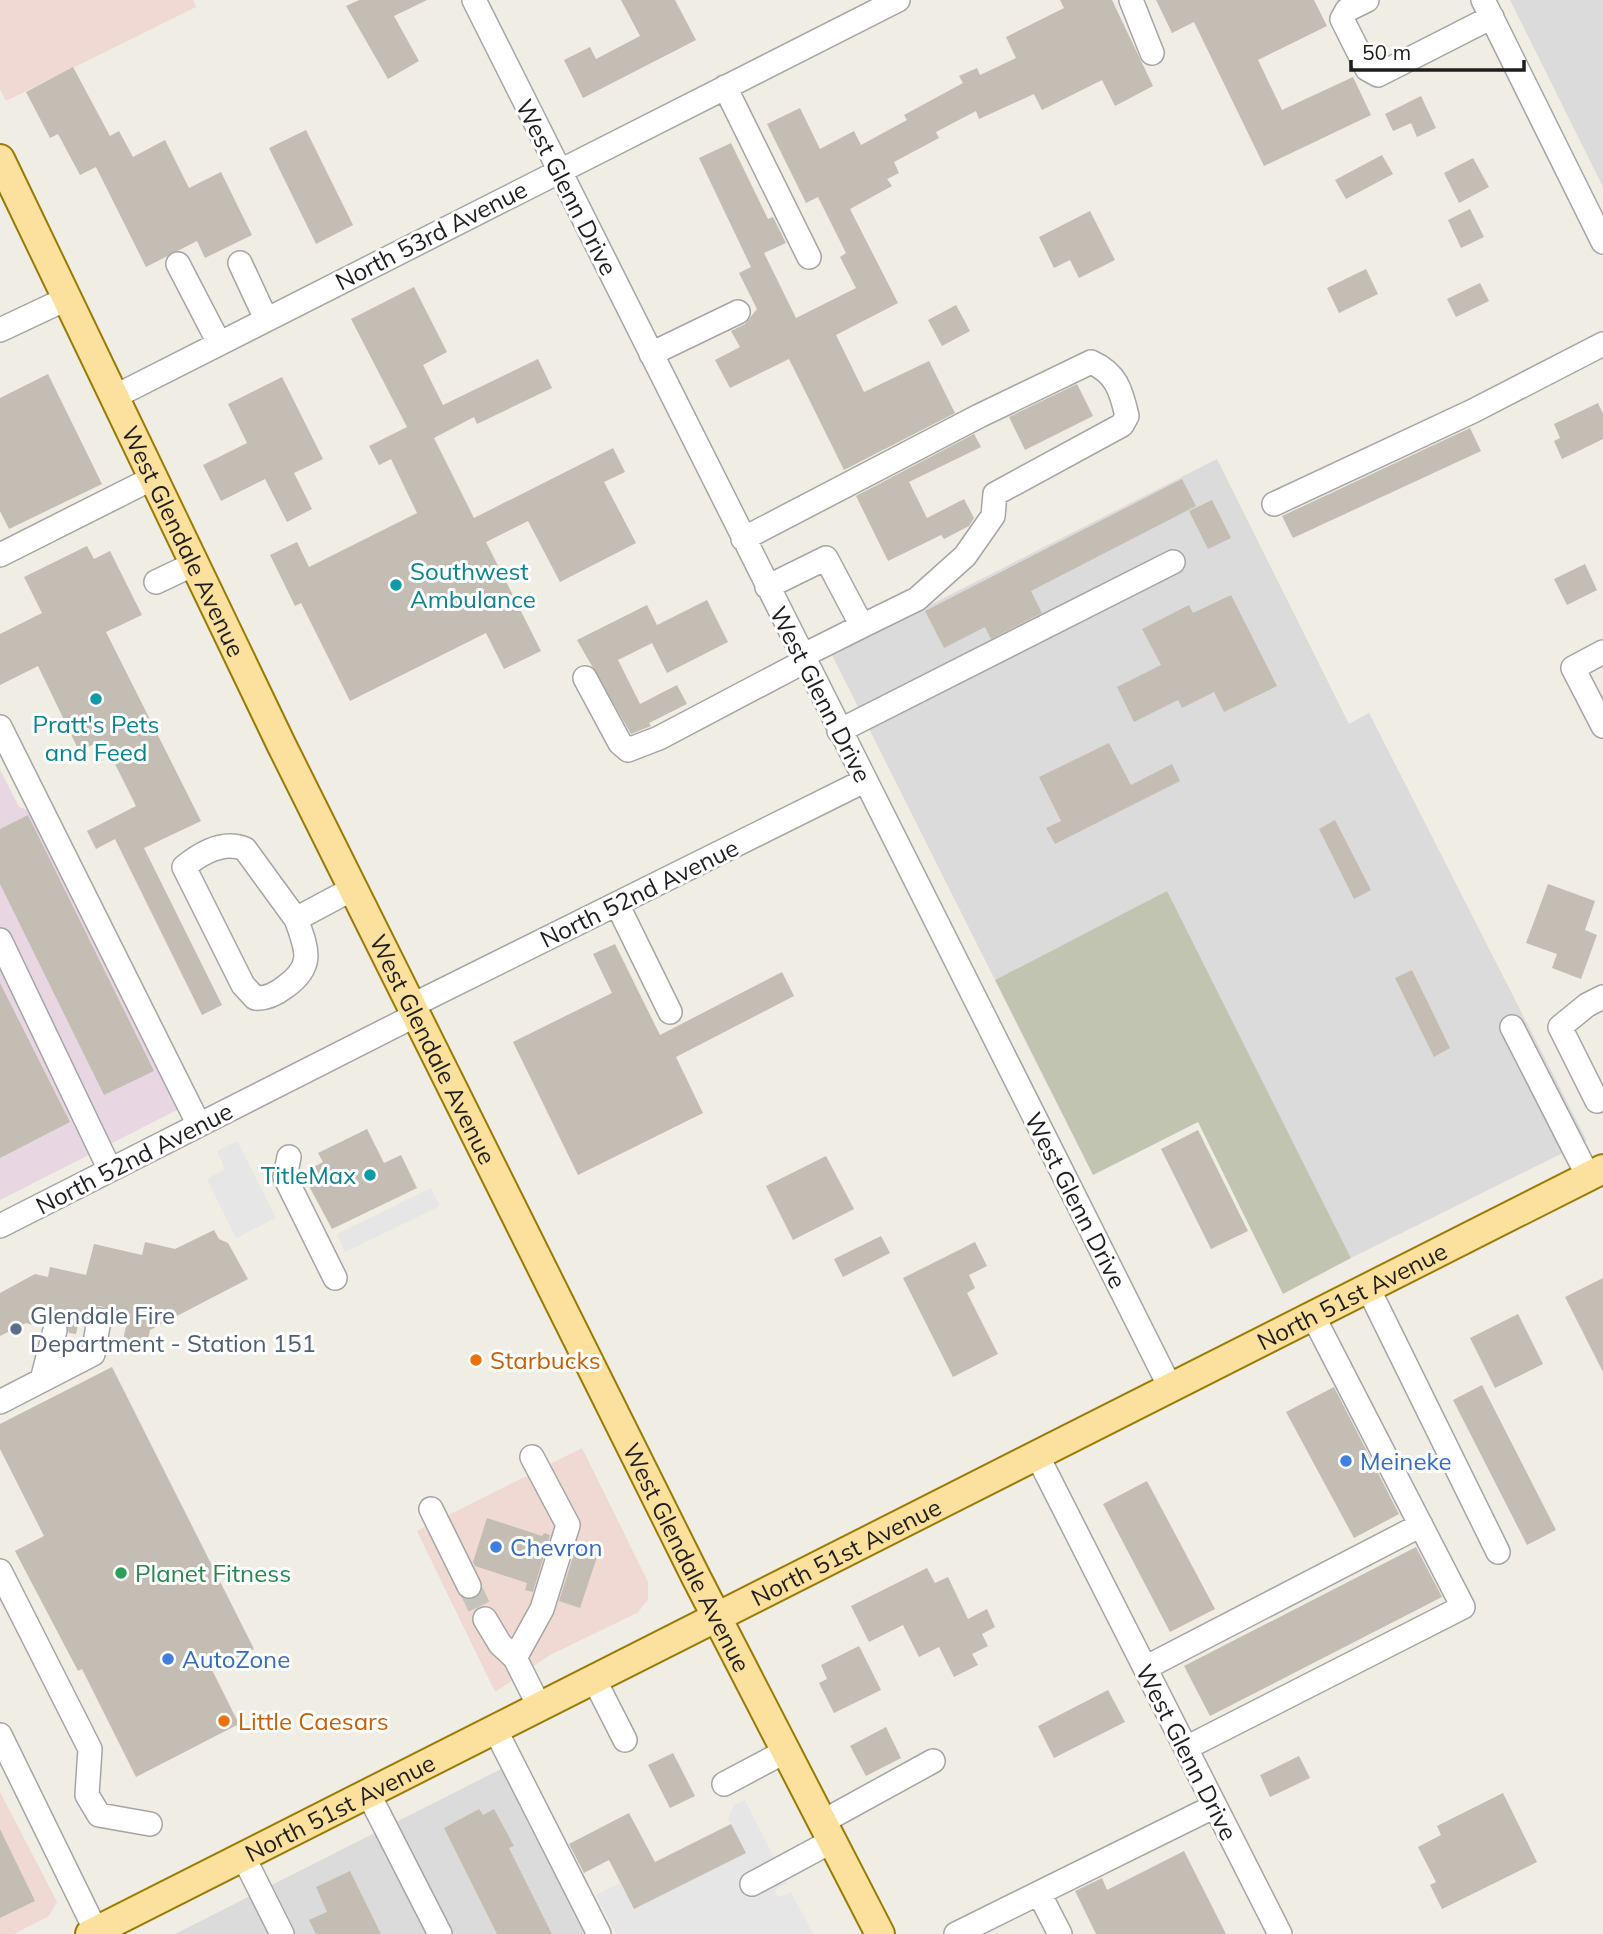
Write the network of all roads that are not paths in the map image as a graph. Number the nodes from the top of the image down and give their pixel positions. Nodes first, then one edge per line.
1 (474, 0) edge
2 (898, 0) edge
3 (1131, 0) edge
4 (1367, 0) edge
5 (1487, 8) edge
6 (1152, 53) dead end
7 (724, 87) junction
8 (0, 159) edge
9 (559, 170) junction
10 (1603, 242) edge
11 (809, 257) dead end
12 (240, 263) dead end
13 (178, 264) dead end
14 (68, 298) junction
15 (738, 312) dead end
16 (266, 319) junction
17 (0, 330) edge
18 (219, 343) junction
19 (1603, 344) edge
20 (651, 354) junction
21 (116, 396) junction
22 (155, 477) junction
23 (1274, 504) dead end
24 (743, 539) junction
25 (0, 555) edge
26 (1173, 562) dead end
27 (196, 563) junction
28 (156, 582) dead end
29 (767, 587) junction
30 (862, 626) junction
31 (1603, 652) edge
32 (803, 659) junction
33 (585, 677) dead end
34 (1603, 726) edge
35 (0, 727) edge
36 (839, 730) junction
37 (864, 781) junction
38 (354, 888) junction
39 (617, 904) junction
40 (296, 919) junction
41 (0, 940) edge
42 (1603, 997) edge
43 (415, 1010) junction
44 (670, 1012) dead end
45 (1512, 1027) dead end
46 (1597, 1101) dead end
47 (199, 1125) junction
48 (289, 1157) dead end
49 (110, 1170) junction
50 (1596, 1172) edge
51 (0, 1226) edge
52 (335, 1278) dead end
53 (1368, 1288) junction
54 (1313, 1316) junction
55 (99, 1320) dead end
56 (55, 1330) dead end
57 (42, 1380) junction
58 (1170, 1387) junction
59 (0, 1402) edge
60 (533, 1457) dead end
61 (1038, 1457) junction
62 (431, 1509) dead end
63 (1421, 1525) junction
64 (1498, 1552) dead end
65 (0, 1571) edge
66 (469, 1586) tunnel mouth
67 (717, 1616) junction
68 (485, 1619) tunnel mouth
69 (515, 1658) junction
70 (1145, 1668) junction
71 (594, 1679) junction
72 (539, 1706) junction
73 (495, 1729) junction
74 (625, 1740) dead end
75 (3, 1748) edge
76 (1185, 1748) junction
77 (786, 1752) junction
78 (933, 1761) dead end
79 (724, 1784) dead end
80 (368, 1793) junction
81 (1215, 1806) junction
82 (150, 1824) dead end
83 (827, 1832) junction
84 (243, 1856) junction
85 (752, 1884) dead end
86 (1040, 1895) junction
87 (107, 1929) edge
88 (282, 1934) edge
89 (440, 1934) edge
90 (599, 1934) edge
91 (880, 1934) edge
92 (956, 1934) edge
93 (1060, 1934) edge
94 (1280, 1934) edge

1 - 9 street, West Glenn Drive
2 - 7 street, North 53rd Avenue
3 - 6 street
4 - 5 street
5 - 10 street
7 - 9 street, North 53rd Avenue
7 - 11 street
8 - 14 main road, West Glendale Avenue
9 - 16 street, North 53rd Avenue
9 - 20 street, West Glenn Drive
12 - 16 street
13 - 18 street
14 - 17 street
14 - 21 main road, West Glendale Avenue
15 - 20 street
16 - 18 street, North 53rd Avenue
18 - 21 street, North 53rd Avenue
19 - 23 street
20 - 24 street, West Glenn Drive
21 - 22 main road, West Glendale Avenue
22 - 25 street
22 - 27 main road, West Glendale Avenue
24 - 29 street, West Glenn Drive
24 - 30 street
26 - 36 street
27 - 28 street
27 - 38 main road, West Glendale Avenue
29 - 30 street
29 - 32 street, West Glenn Drive
30 - 32 street
31 - 34 street
32 - 33 street
32 - 36 street, West Glenn Drive
35 - 47 street
36 - 37 street, West Glenn Drive
37 - 39 street, North 52nd Avenue
37 - 58 street, West Glenn Drive
38 - 40 street
38 - 43 main road, West Glendale Avenue
39 - 43 street, North 52nd Avenue
39 - 44 street
40 - 40 street
41 - 49 street
42 - 46 street
43 - 47 street, North 52nd Avenue
43 - 67 main road, West Glendale Avenue
45 - 50 street
47 - 49 street, North 52nd Avenue
48 - 52 street
49 - 51 street, North 52nd Avenue
50 - 53 main road, North 51st Avenue
53 - 54 main road, North 51st Avenue
53 - 64 street
54 - 58 main road, North 51st Avenue
54 - 63 street
55 - 57 street
56 - 57 street
57 - 59 street
58 - 61 main road, North 51st Avenue
60 - 69 street
61 - 67 main road, North 51st Avenue
61 - 70 street, West Glenn Drive
62 - 66 street
63 - 70 street
63 - 76 street
65 - 82 street
67 - 71 main road, North 51st Avenue
67 - 77 main road, West Glendale Avenue
68 - 69 street
69 - 72 street
70 - 76 street, West Glenn Drive
71 - 72 main road, North 51st Avenue
71 - 74 street
72 - 73 main road, North 51st Avenue
73 - 80 main road, North 51st Avenue
73 - 90 street
75 - 87 street
76 - 81 street, West Glenn Drive
77 - 79 street
77 - 83 main road, West Glendale Avenue
78 - 83 street
80 - 84 main road, North 51st Avenue
80 - 89 street
81 - 86 street
81 - 94 street, West Glenn Drive
83 - 85 street
83 - 91 main road, West Glendale Avenue
84 - 87 main road, North 51st Avenue
84 - 88 street
86 - 92 street
86 - 93 street

